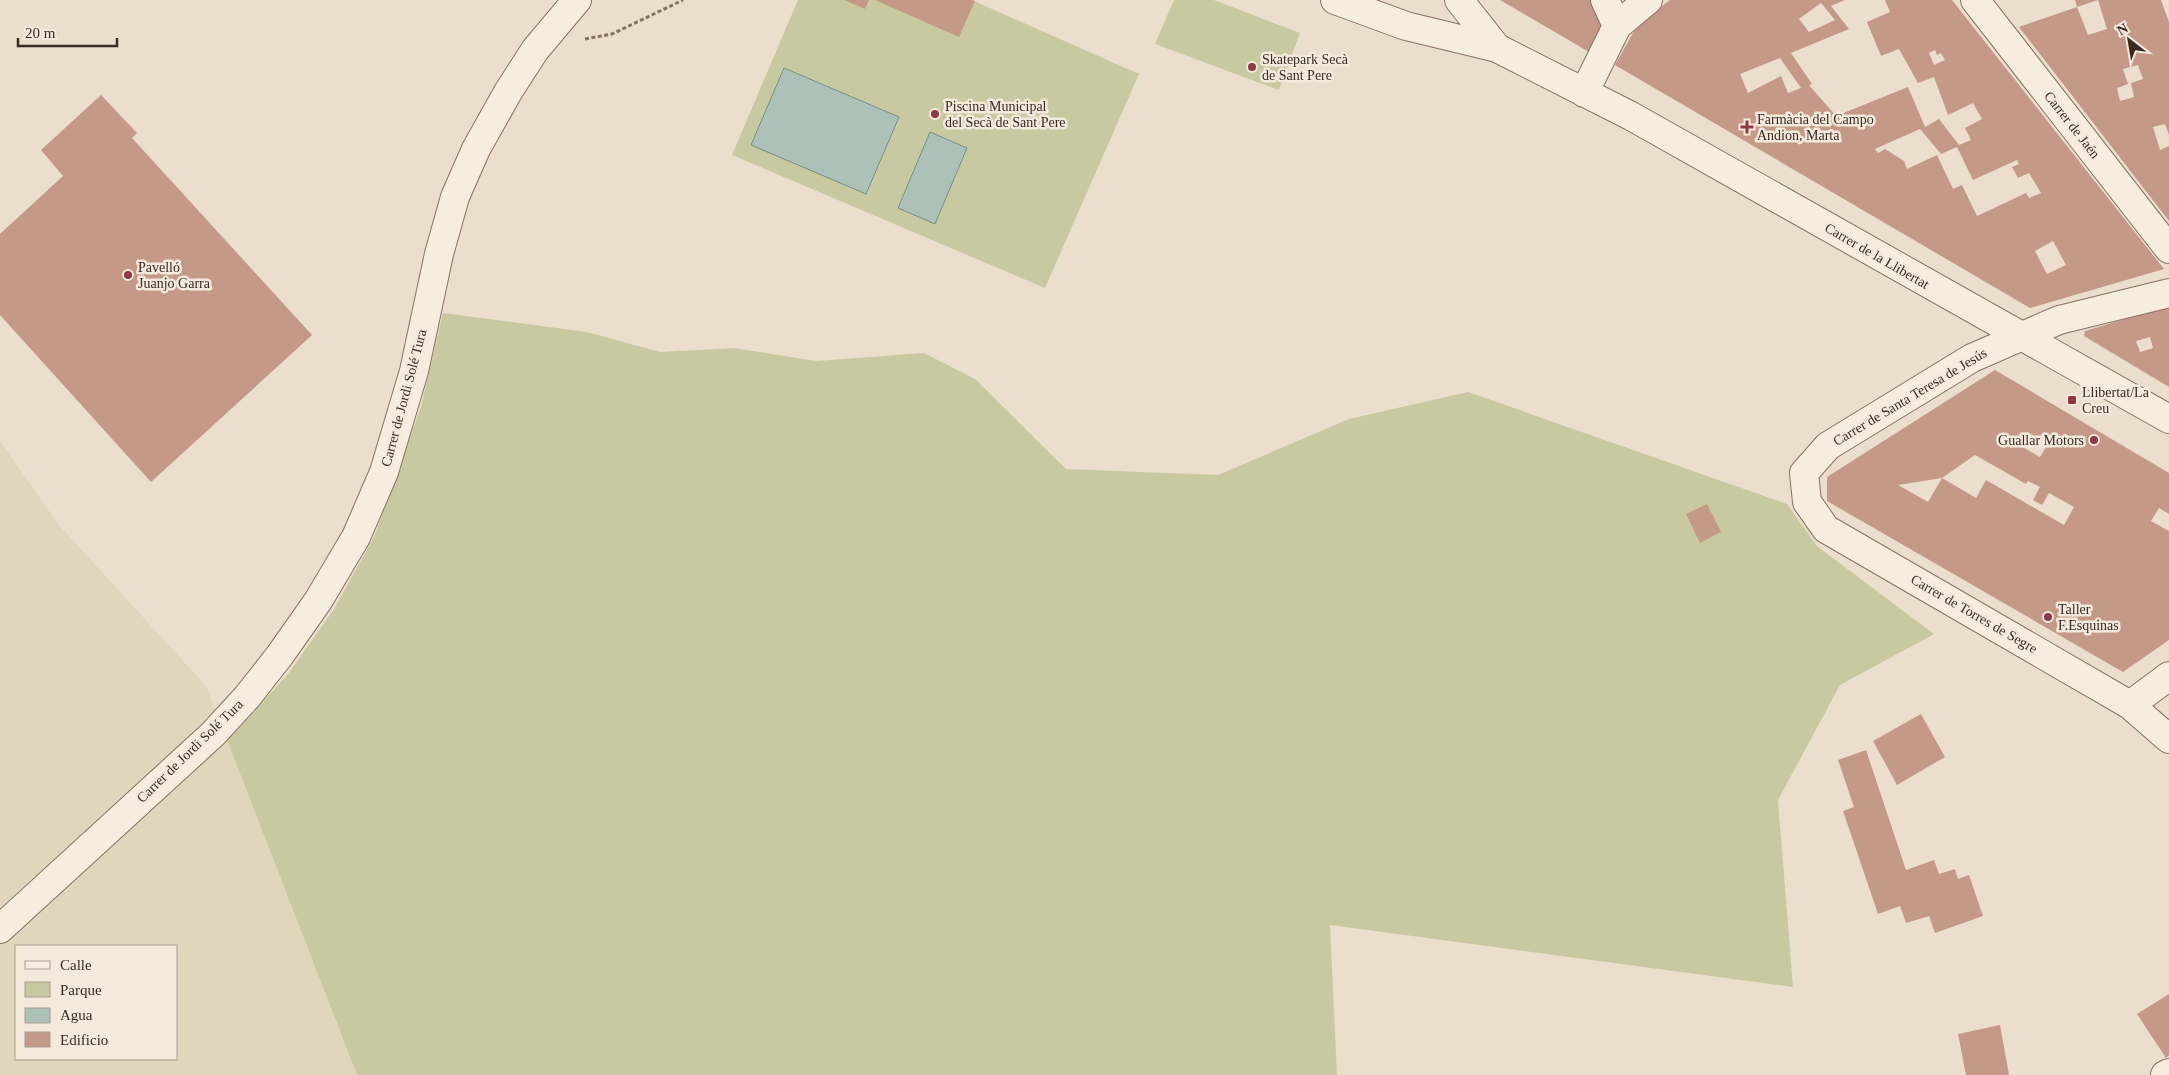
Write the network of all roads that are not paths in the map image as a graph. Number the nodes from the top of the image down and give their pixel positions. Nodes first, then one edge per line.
1 (577, 0) edge
2 (1335, 0) edge
3 (1459, 0) edge
4 (1605, 0) edge
5 (1648, 0) edge
6 (1975, 0) edge
7 (1617, 26) junction
8 (1497, 48) junction
9 (1584, 92) junction
10 (2169, 249) edge
11 (2169, 293) edge
12 (2020, 336) junction
13 (2169, 419) edge
14 (1804, 473) joint
15 (2169, 676) edge
16 (2130, 705) junction
17 (2169, 739) edge
18 (0, 929) edge
19 (2169, 1073) edge
20 (2165, 1075) edge

1 - 18 street, Carrer de Jordi Solé Tura
2 - 8 street
3 - 8 street
4 - 7 street
5 - 7 street
6 - 10 street, Carrer de Jaén
7 - 9 street
8 - 9 street, Carrer de la Llibertat
9 - 12 street, Carrer de la Llibertat
11 - 12 street, Carrer de Santa Teresa de Jesús
12 - 13 street, Carrer de la Llibertat
12 - 14 street, Carrer de Santa Teresa de Jesús
14 - 16 street, Carrer de Torres de Segre
15 - 16 street
16 - 17 street, Carrer de Torres de Segre
19 - 20 street

